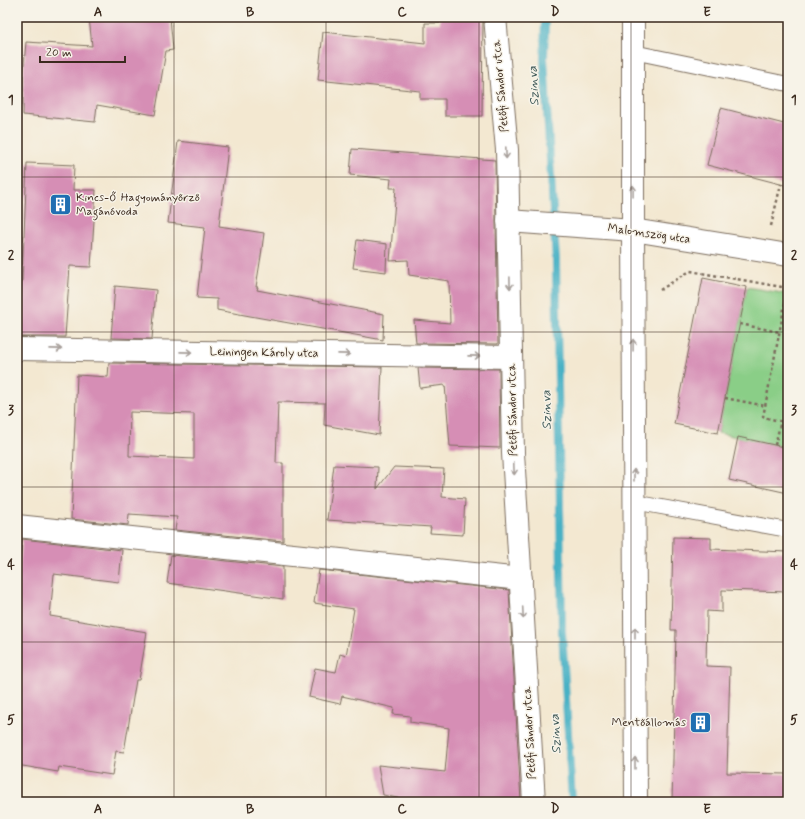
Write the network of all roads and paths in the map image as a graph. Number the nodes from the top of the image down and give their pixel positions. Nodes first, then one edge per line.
1 (495, 17) edge
2 (633, 17) edge
3 (633, 52) junction
4 (788, 84) edge
5 (781, 184) dead end
6 (508, 221) junction
7 (633, 230) junction
8 (765, 251) junction
9 (788, 255) edge
10 (655, 293) dead end
11 (740, 324) dead end
12 (779, 332) junction
13 (17, 349) edge
14 (511, 357) junction
15 (725, 398) dead end
16 (766, 406) junction
17 (781, 421) junction
18 (788, 423) edge
19 (775, 445) dead end
20 (634, 502) junction
21 (17, 526) edge
22 (788, 530) edge
23 (521, 579) junction
24 (534, 802) edge
25 (636, 802) edge

1 -> 6 street, Petőfi Sándor utca
2 - 3 street
3 - 4 lane
7 -> 3 street
5 - 8 path
6 - 7 street, Malomszög utca
6 -> 14 street, Petőfi Sándor utca
7 - 8 street, Malomszög utca
20 -> 7 street
8 - 9 street, Malomszög utca
10 - 12 path
11 - 12 path
12 - 16 path
13 -> 14 street, Leiningen Károly utca
14 -> 23 street, Petőfi Sándor utca
15 - 16 path
16 - 17 path
17 - 18 path
17 - 19 path
20 - 22 lane
25 -> 20 street
21 - 23 street
23 -> 24 street, Petőfi Sándor utca

